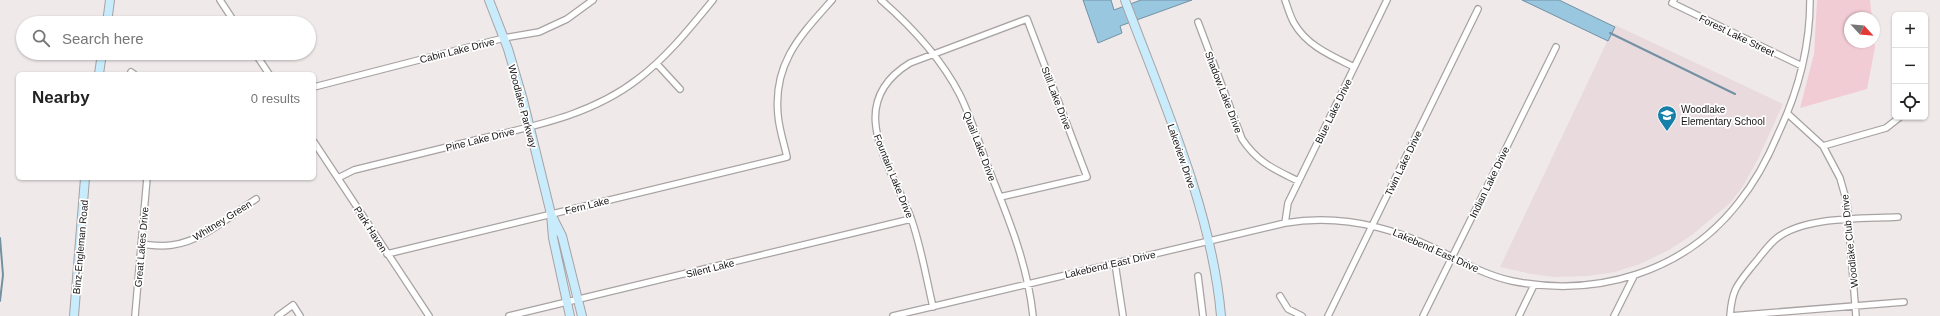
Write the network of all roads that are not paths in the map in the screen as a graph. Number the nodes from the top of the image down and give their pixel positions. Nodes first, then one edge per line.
1 (110, 0) edge
2 (220, 0) edge
3 (489, 0) edge
4 (593, 0) edge
5 (713, 0) edge
6 (832, 0) edge
7 (881, 0) edge
8 (1285, 0) edge
9 (1387, 0) edge
10 (1810, 0) edge
11 (1126, 2) edge
12 (1673, 2) edge
13 (1478, 9) dead end
14 (108, 16) edge
15 (230, 16) edge
16 (1027, 19) joint
17 (1198, 22) dead end
18 (504, 38) junction
19 (1556, 47) dead end
20 (933, 54) junction
21 (101, 60) edge
22 (260, 60) edge
23 (657, 64) junction
24 (1354, 66) junction
25 (1802, 66) junction
26 (99, 72) edge
27 (268, 72) edge
28 (316, 86) edge
29 (680, 88) dead end
30 (1788, 114) junction
31 (1896, 120) edge
32 (529, 128) junction
33 (316, 145) edge
34 (1823, 146) junction
35 (338, 178) junction
36 (86, 180) edge
37 (147, 180) edge
38 (1298, 180) junction
39 (1000, 198) junction
40 (256, 199) dead end
41 (551, 214) junction
42 (1898, 217) dead end
43 (911, 219) junction
44 (1848, 220) junction
45 (1285, 223) junction
46 (1373, 225) junction
47 (1208, 241) junction
48 (141, 244) junction
49 (388, 254) junction
50 (1452, 257) junction
51 (1115, 263) junction
52 (1198, 276) dead end
53 (1634, 276) junction
54 (1028, 284) junction
55 (1534, 285) junction
56 (1280, 296) dead end
57 (578, 299) junction
58 (567, 302) junction
59 (1904, 302) dead end
60 (1855, 306) junction
61 (933, 307) junction
62 (74, 316) edge
63 (135, 316) edge
64 (278, 316) edge
65 (300, 316) edge
66 (429, 316) edge
67 (509, 316) edge
68 (570, 316) edge
69 (582, 316) edge
70 (893, 316) edge
71 (1033, 316) edge
72 (1123, 316) edge
73 (1203, 316) edge
74 (1221, 316) edge
75 (1302, 316) edge
76 (1328, 316) edge
77 (1423, 316) edge
78 (1519, 316) edge
79 (1614, 316) edge
80 (1730, 316) edge
81 (1856, 316) edge

1 - 14 street
2 - 15 street
3 - 18 street, Woodlake Parkway
4 - 18 street, Cabin Lake Drive
5 - 23 street, Pine Lake Drive
6 - 41 street, Fern Lake
7 - 20 street, Quail Lake Drive
8 - 24 street
9 - 24 street, Blue Lake Drive
10 - 25 street, Lakebend East Drive
11 - 47 street, Lakeview Drive
12 - 25 street, Forest Lake Street
13 - 46 street, Twin Lake Drive
16 - 20 street, Fountain Lake Drive
16 - 39 street, Still Lake Drive
17 - 38 street, Shadow Lake Drive
18 - 28 street, Cabin Lake Drive
18 - 32 street, Woodlake Parkway
19 - 50 street, Indian Lake Drive
20 - 39 street, Quail Lake Drive
20 - 43 street, Fountain Lake Drive
21 - 26 street
22 - 27 street
23 - 29 street
23 - 32 street, Pine Lake Drive
24 - 38 street, Blue Lake Drive
25 - 30 street, Lakebend East Drive
30 - 34 street, Woodlake Club Drive
30 - 53 street, Lakebend East Drive
31 - 34 street
32 - 35 street, Pine Lake Drive
32 - 41 street, Woodlake Parkway
33 - 35 street, Park Haven
34 - 44 street, Woodlake Club Drive
35 - 49 street, Park Haven
36 - 62 street, Binz-Engleman Road
37 - 48 street, Great Lakes Drive
38 - 45 street, Blue Lake Drive
39 - 54 street, Quail Lake Drive
40 - 48 street, Whitney Green
41 - 49 street, Fern Lake
41 - 57 street, Woodlake Parkway
41 - 58 street, Woodlake Parkway
42 - 44 street
43 - 57 street, Silent Lake
43 - 61 street, Fountain Lake Drive
44 - 60 street, Woodlake Club Drive
44 - 80 street
45 - 46 street, Lakebend East Drive
45 - 47 street, Lakebend East Drive
46 - 50 street, Lakebend East Drive
46 - 76 street, Twin Lake Drive
47 - 51 street, Lakebend East Drive
47 - 74 street, Lakeview Drive
48 - 63 street, Great Lakes Drive
49 - 66 street, Park Haven
50 - 55 street, Lakebend East Drive
50 - 77 street, Indian Lake Drive
51 - 54 street, Lakebend East Drive
51 - 72 street
52 - 73 street
53 - 55 street, Lakebend East Drive
53 - 79 street
54 - 61 street, Lakebend East Drive
54 - 71 street, Quail Lake Drive
55 - 78 street
56 - 75 street
57 - 58 street, Silent Lake
57 - 69 street, Woodlake Parkway
58 - 67 street, Silent Lake
58 - 68 street, Woodlake Parkway
59 - 60 street
60 - 80 street
60 - 81 street, Woodlake Club Drive
61 - 70 street, Lakebend East Drive
64 - 65 street

